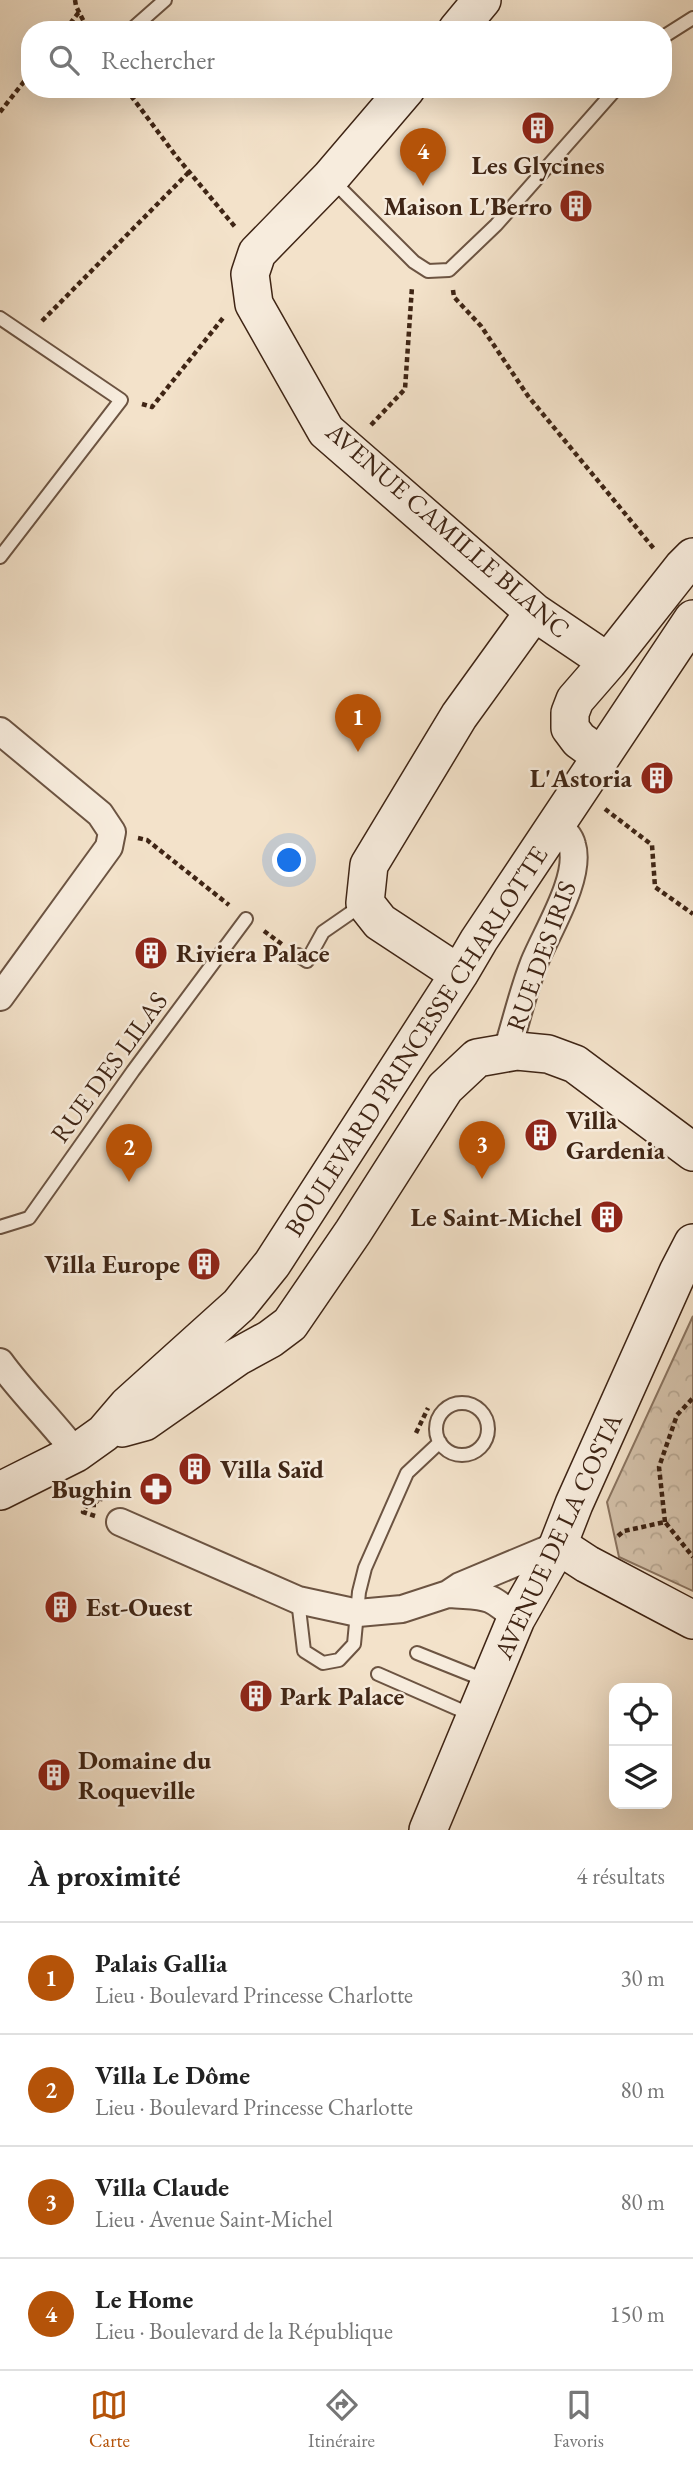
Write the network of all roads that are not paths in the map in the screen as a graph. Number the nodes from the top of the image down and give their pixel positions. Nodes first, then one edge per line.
1 (165, 0) edge
2 (482, 0) edge
3 (693, 18) edge
4 (141, 21) edge
5 (464, 21) edge
6 (672, 31) edge
7 (398, 98) edge
8 (608, 98) edge
9 (330, 178) junction
10 (0, 318) edge
11 (0, 557) edge
12 (688, 562) edge
13 (534, 611) junction
14 (693, 619) edge
15 (608, 663) junction
16 (0, 731) edge
17 (601, 756) junction
18 (556, 824) junction
19 (365, 903) junction
20 (246, 919) road end
21 (298, 955) road end
22 (459, 974) junction
23 (0, 997) edge
24 (507, 1051) junction
25 (693, 1152) edge
26 (0, 1227) edge
27 (693, 1246) edge
28 (239, 1305) junction
29 (280, 1331) junction
30 (0, 1362) edge
31 (440, 1442) junction
32 (90, 1443) junction
33 (0, 1491) edge
34 (120, 1522) dead end
35 (558, 1545) junction
36 (448, 1594) junction
37 (298, 1600) junction
38 (358, 1613) junction
39 (516, 1619) junction
40 (693, 1620) edge
41 (417, 1653) dead end
42 (378, 1674) dead end
43 (490, 1682) junction
44 (475, 1716) junction
45 (428, 1830) edge

1 - 4 lane
2 - 5 main road
3 - 6 lane
7 - 9 main road
8 - 9 lane
9 - 13 main road, AVENUE CAMILLE BLANC
10 - 11 lane
12 - 15 main road
13 - 15 main road, AVENUE CAMILLE BLANC
13 - 19 main road
14 - 17 main road, BOULEVARD PRINCESSE CHARLOTTE
15 - 17 main road
16 - 23 street
17 - 18 main road, BOULEVARD PRINCESSE CHARLOTTE
18 - 22 main road, BOULEVARD PRINCESSE CHARLOTTE
18 - 24 street, RUE DES IRIS
19 - 21 lane
19 - 22 main road
20 - 26 lane, RUE DES LILAS
22 - 28 main road, BOULEVARD PRINCESSE CHARLOTTE
24 - 25 main road
24 - 29 main road
27 - 35 main road, AVENUE DE LA COSTA
28 - 29 main road
28 - 32 main road, BOULEVARD PRINCESSE CHARLOTTE
29 - 32 main road, BOULEVARD PRINCESSE CHARLOTTE
30 - 32 street
31 - 31 lane
31 - 38 lane
32 - 33 main road, BOULEVARD PRINCESSE CHARLOTTE
34 - 37 street
35 - 36 street
35 - 39 main road, AVENUE DE LA COSTA
35 - 40 main road
36 - 38 street
36 - 39 street
37 - 38 street
37 - 38 lane
39 - 43 main road, AVENUE DE LA COSTA
41 - 43 lane
42 - 44 lane
43 - 44 main road, AVENUE DE LA COSTA
44 - 45 main road, AVENUE DE LA COSTA

